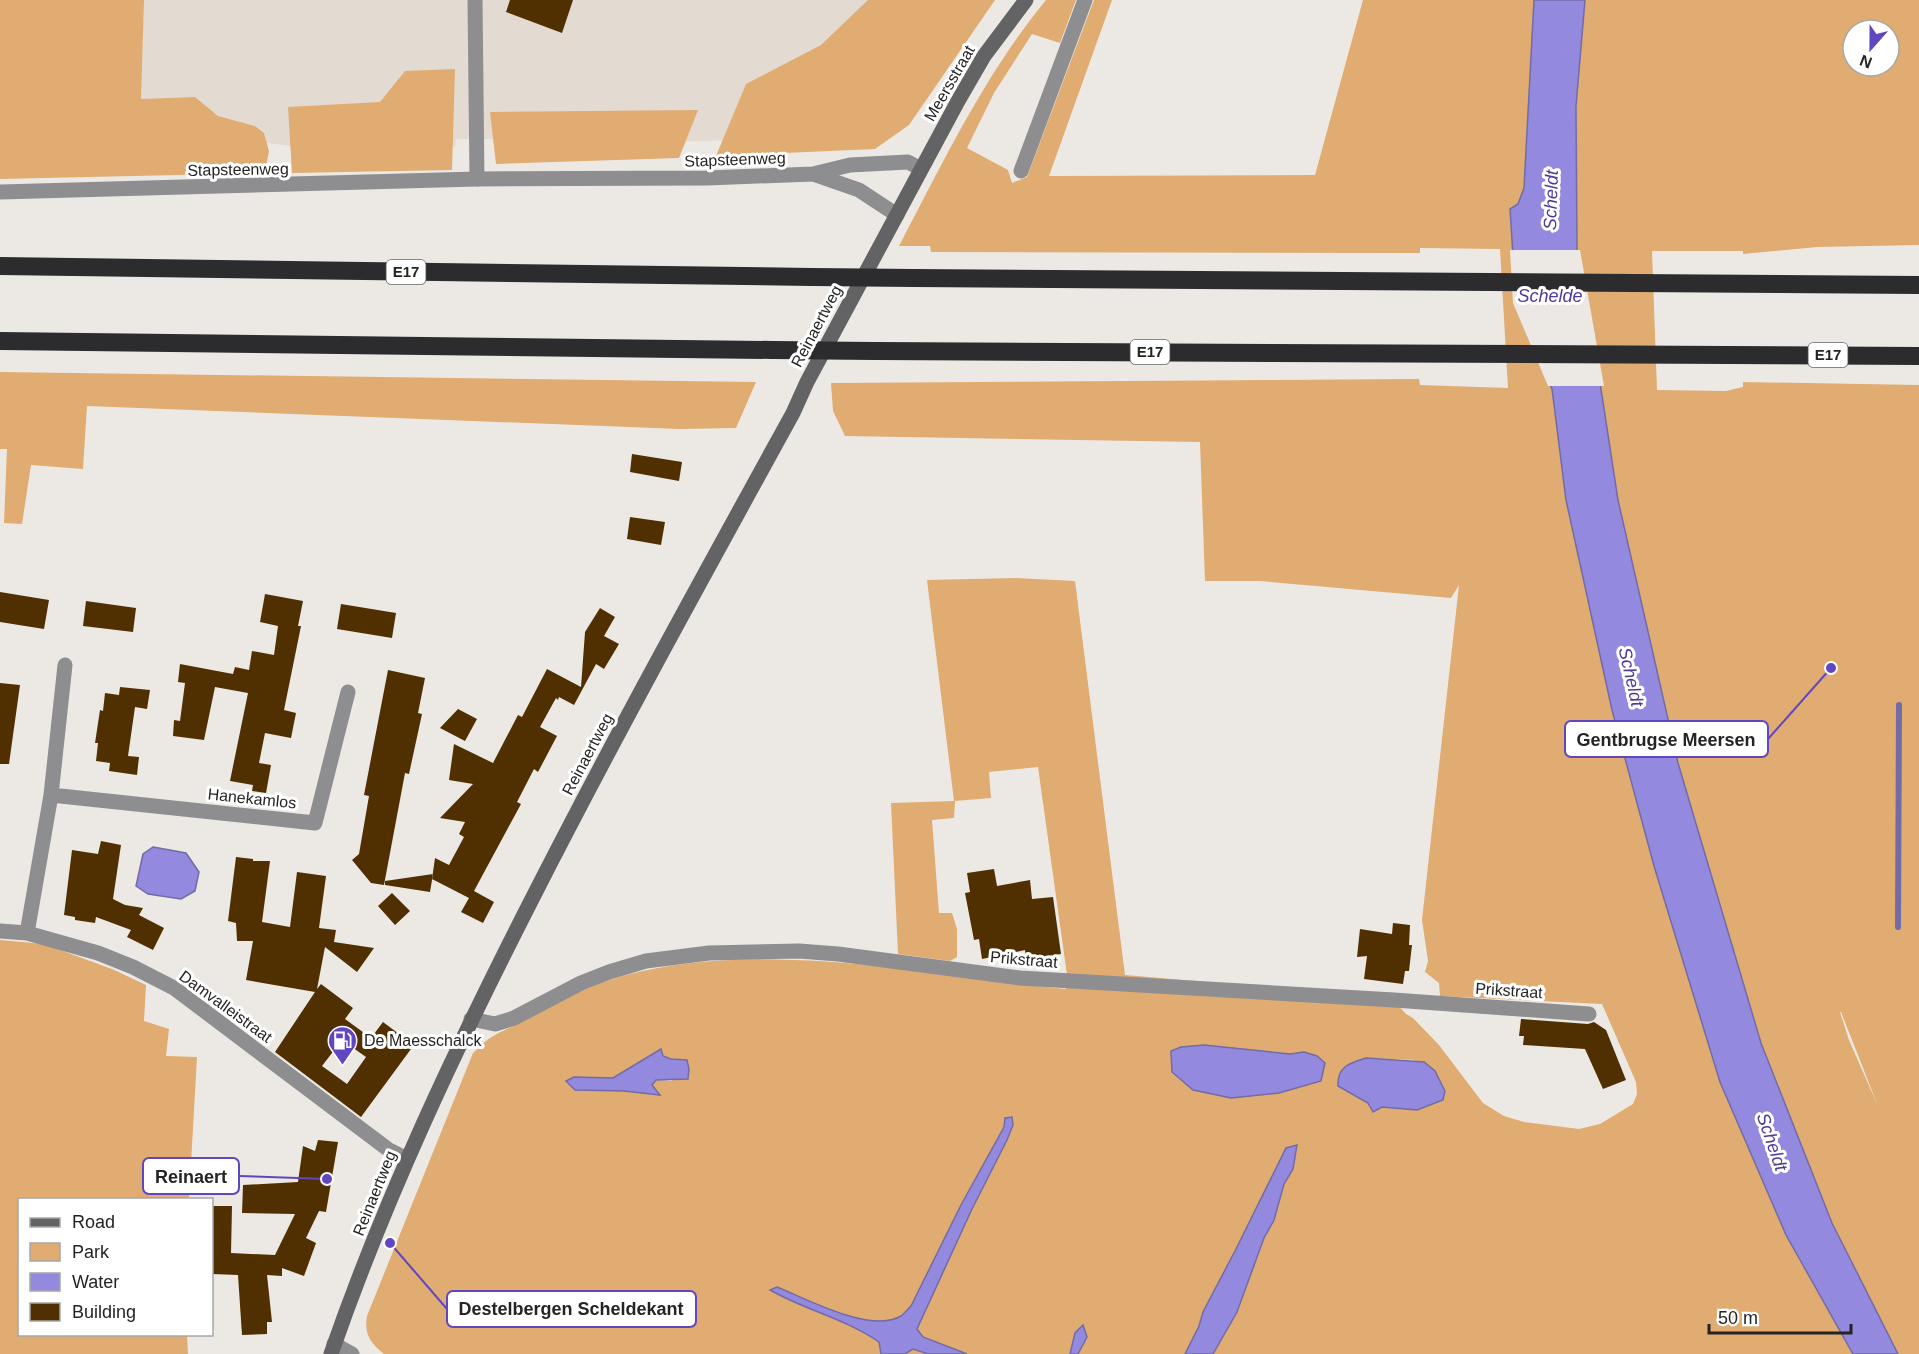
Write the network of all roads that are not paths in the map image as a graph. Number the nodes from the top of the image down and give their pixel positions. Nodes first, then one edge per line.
1 (475, 0) edge
2 (1026, 0) edge
3 (1086, 0) edge
4 (921, 169) junction
5 (1021, 171) dead end
6 (813, 174) junction
7 (477, 179) junction
8 (910, 189) joint
9 (0, 192) edge
10 (897, 215) junction
11 (0, 266) edge
12 (1919, 285) edge
13 (0, 341) edge
14 (1919, 356) edge
15 (64, 665) dead end
16 (348, 692) dead end
17 (51, 795) junction
18 (0, 931) edge
19 (27, 933) junction
20 (1589, 1014) dead end
21 (471, 1018) junction
22 (407, 1159) junction
23 (333, 1349) edge
24 (352, 1354) edge

1 - 7 street
2 - 4 main road, Meersstraat
3 - 5 street
4 - 6 street, Stapsteenweg
4 - 8 main road, Meersstraat
6 - 7 street, Stapsteenweg
6 - 10 street, Stapsteenweg
7 - 9 street, Stapsteenweg
8 - 10 main road, Reinaertweg
10 - 21 main road, Reinaertweg
11 - 12 highway, E17, bridge
13 - 14 highway, E17, bridge
15 - 17 street
16 - 17 street, Hanekamlos
17 - 19 street
18 - 19 street, Damvalleistraat
19 - 22 street, Damvalleistraat
20 - 21 street, Prikstraat
21 - 22 main road, Reinaertweg
22 - 23 main road, Reinaertweg
23 - 24 street

